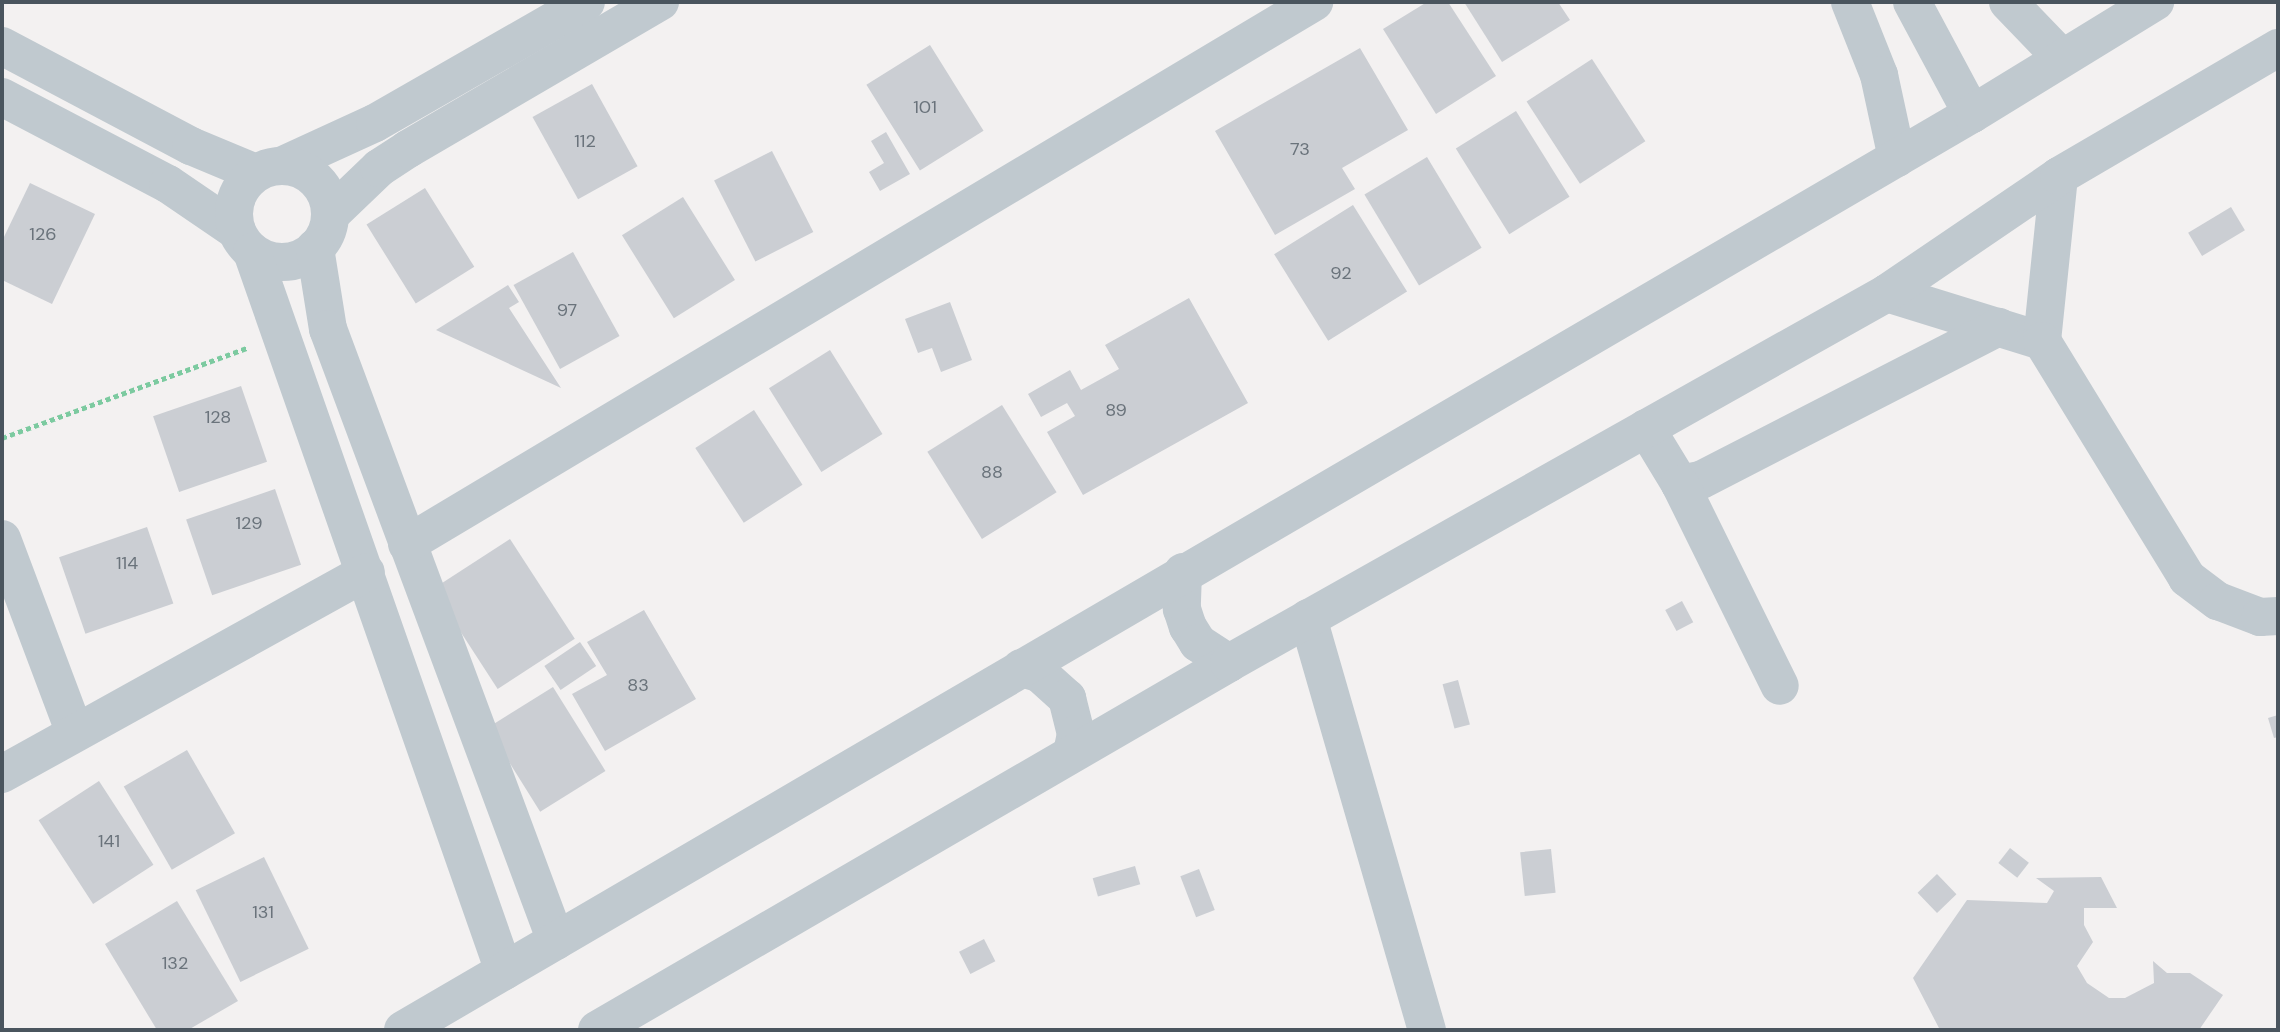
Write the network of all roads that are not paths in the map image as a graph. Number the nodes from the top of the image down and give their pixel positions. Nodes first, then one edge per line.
1 (586, 2) edge
2 (660, 2) edge
3 (1314, 2) edge
4 (1850, 2) edge
5 (1912, 2) edge
6 (2008, 2) edge
7 (2155, 2) edge
8 (2, 46) edge
9 (2278, 48) edge
10 (2061, 57) junction
11 (2, 97) edge
12 (1972, 114) junction
13 (1897, 158) junction
14 (269, 169) junction
15 (2059, 176) junction
16 (322, 232) junction
17 (245, 242) junction
18 (1887, 293) junction
19 (1999, 327) junction
20 (2042, 341) junction
21 (1646, 428) junction
22 (1680, 484) junction
23 (2, 539) edge
24 (407, 544) junction
25 (366, 572) junction
26 (1183, 572) junction
27 (2278, 616) edge
28 (1308, 618) junction
29 (1228, 663) junction
30 (1021, 668) junction
31 (1780, 686) dead end
32 (75, 733) junction
33 (1072, 753) junction
34 (2, 774) edge
35 (556, 941) junction
36 (504, 971) junction
37 (403, 1030) edge
38 (597, 1030) edge
39 (1427, 1030) edge

1 - 14 street
2 - 16 street
3 - 24 street
4 - 13 street
5 - 12 street
6 - 10 street
7 - 10 street
8 - 14 street
9 - 15 street
10 - 12 street
11 - 17 street
12 - 13 street
13 - 26 street
14 - 16 street
14 - 17 street
15 - 18 street
15 - 20 street
16 - 17 street
16 - 24 street
17 - 25 street
18 - 19 street
18 - 21 street
19 - 20 street
19 - 22 street
20 - 27 street
21 - 22 street
21 - 28 street
22 - 31 street
23 - 32 street
24 - 35 street
25 - 32 street
25 - 36 street
26 - 29 street
26 - 30 street
28 - 29 street
28 - 39 street
29 - 33 street
30 - 33 street
30 - 35 street
32 - 34 street
33 - 38 street
35 - 36 street
36 - 37 street

